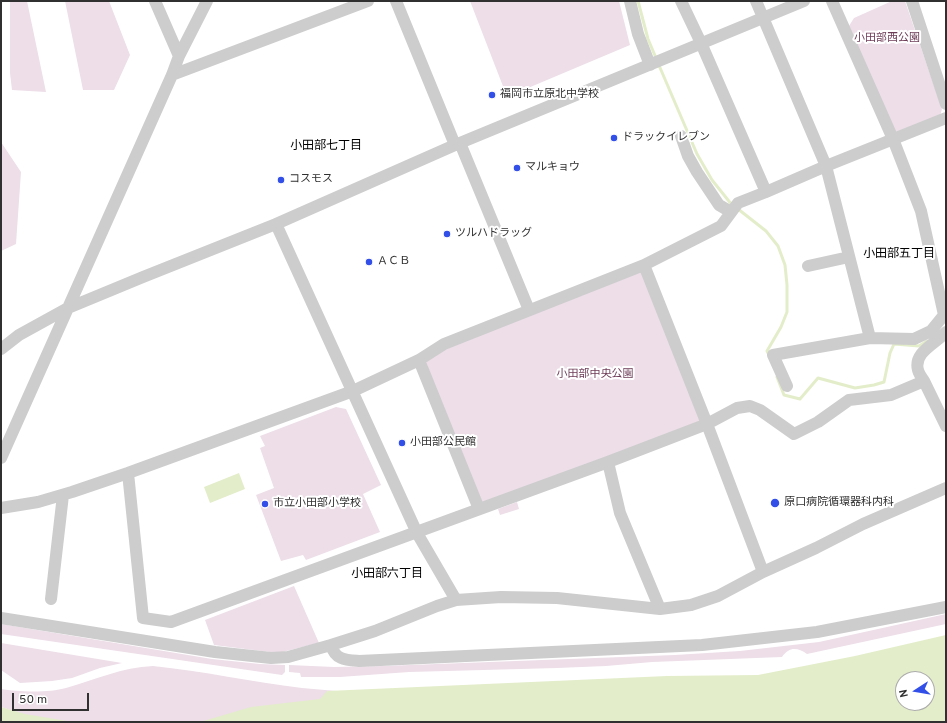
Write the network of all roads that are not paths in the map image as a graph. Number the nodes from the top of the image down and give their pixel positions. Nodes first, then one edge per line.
1 (155, 1) edge
2 (207, 1) edge
3 (368, 1) edge
4 (396, 1) edge
5 (630, 1) edge
6 (681, 1) edge
7 (756, 1) edge
8 (804, 1) edge
9 (832, 1) edge
10 (912, 1) edge
11 (764, 18) junction
12 (701, 43) junction
13 (179, 56) junction
14 (656, 63) junction
15 (172, 75) junction
16 (946, 104) edge
17 (946, 118) edge
18 (681, 136) dead end
19 (893, 139) junction
20 (458, 144) junction
21 (826, 166) junction
22 (766, 192) junction
23 (734, 208) junction
24 (276, 224) junction
25 (849, 257) junction
26 (644, 265) junction
27 (808, 266) dead end
28 (68, 308) junction
29 (529, 310) junction
30 (945, 315) edge
31 (946, 332) edge
32 (870, 338) junction
33 (1, 349) edge
34 (419, 360) junction
35 (924, 381) junction
36 (787, 386) dead end
37 (353, 391) junction
38 (707, 424) junction
39 (946, 426) edge
40 (1, 458) edge
41 (608, 462) junction
42 (128, 473) junction
43 (946, 488) edge
44 (63, 495) junction
45 (1, 508) edge
46 (479, 510) junction
47 (417, 533) junction
48 (763, 572) junction
49 (51, 599) dead end
50 (456, 600) junction
51 (946, 607) edge
52 (660, 608) junction
53 (1, 618) edge
54 (331, 645) junction

1 - 13 street
2 - 13 street
3 - 15 street
4 - 20 street
5 - 14 street
6 - 12 street
7 - 11 street
8 - 11 street
9 - 19 street
10 - 16 street
11 - 12 street
11 - 21 street
12 - 14 street
12 - 22 street
13 - 15 street
14 - 20 street
15 - 28 street
17 - 19 street
18 - 23 street
19 - 21 street
19 - 30 street
20 - 24 street
20 - 29 street
21 - 22 street
21 - 25 street
22 - 23 street
23 - 26 street
24 - 28 street
24 - 37 street
25 - 27 street
25 - 32 street
26 - 29 street
26 - 38 street
28 - 33 street
28 - 40 street
29 - 34 street
30 - 32 street
31 - 35 street
32 - 36 street
34 - 37 street
34 - 46 street
35 - 38 street
35 - 39 street
37 - 42 street
37 - 47 street
38 - 41 street
38 - 48 street
41 - 46 street
41 - 52 street
42 - 44 street
42 - 47 street
43 - 48 street
44 - 45 street
44 - 49 street
46 - 47 street
47 - 50 street
48 - 52 street
50 - 52 street
50 - 54 street
51 - 54 street
53 - 54 street

